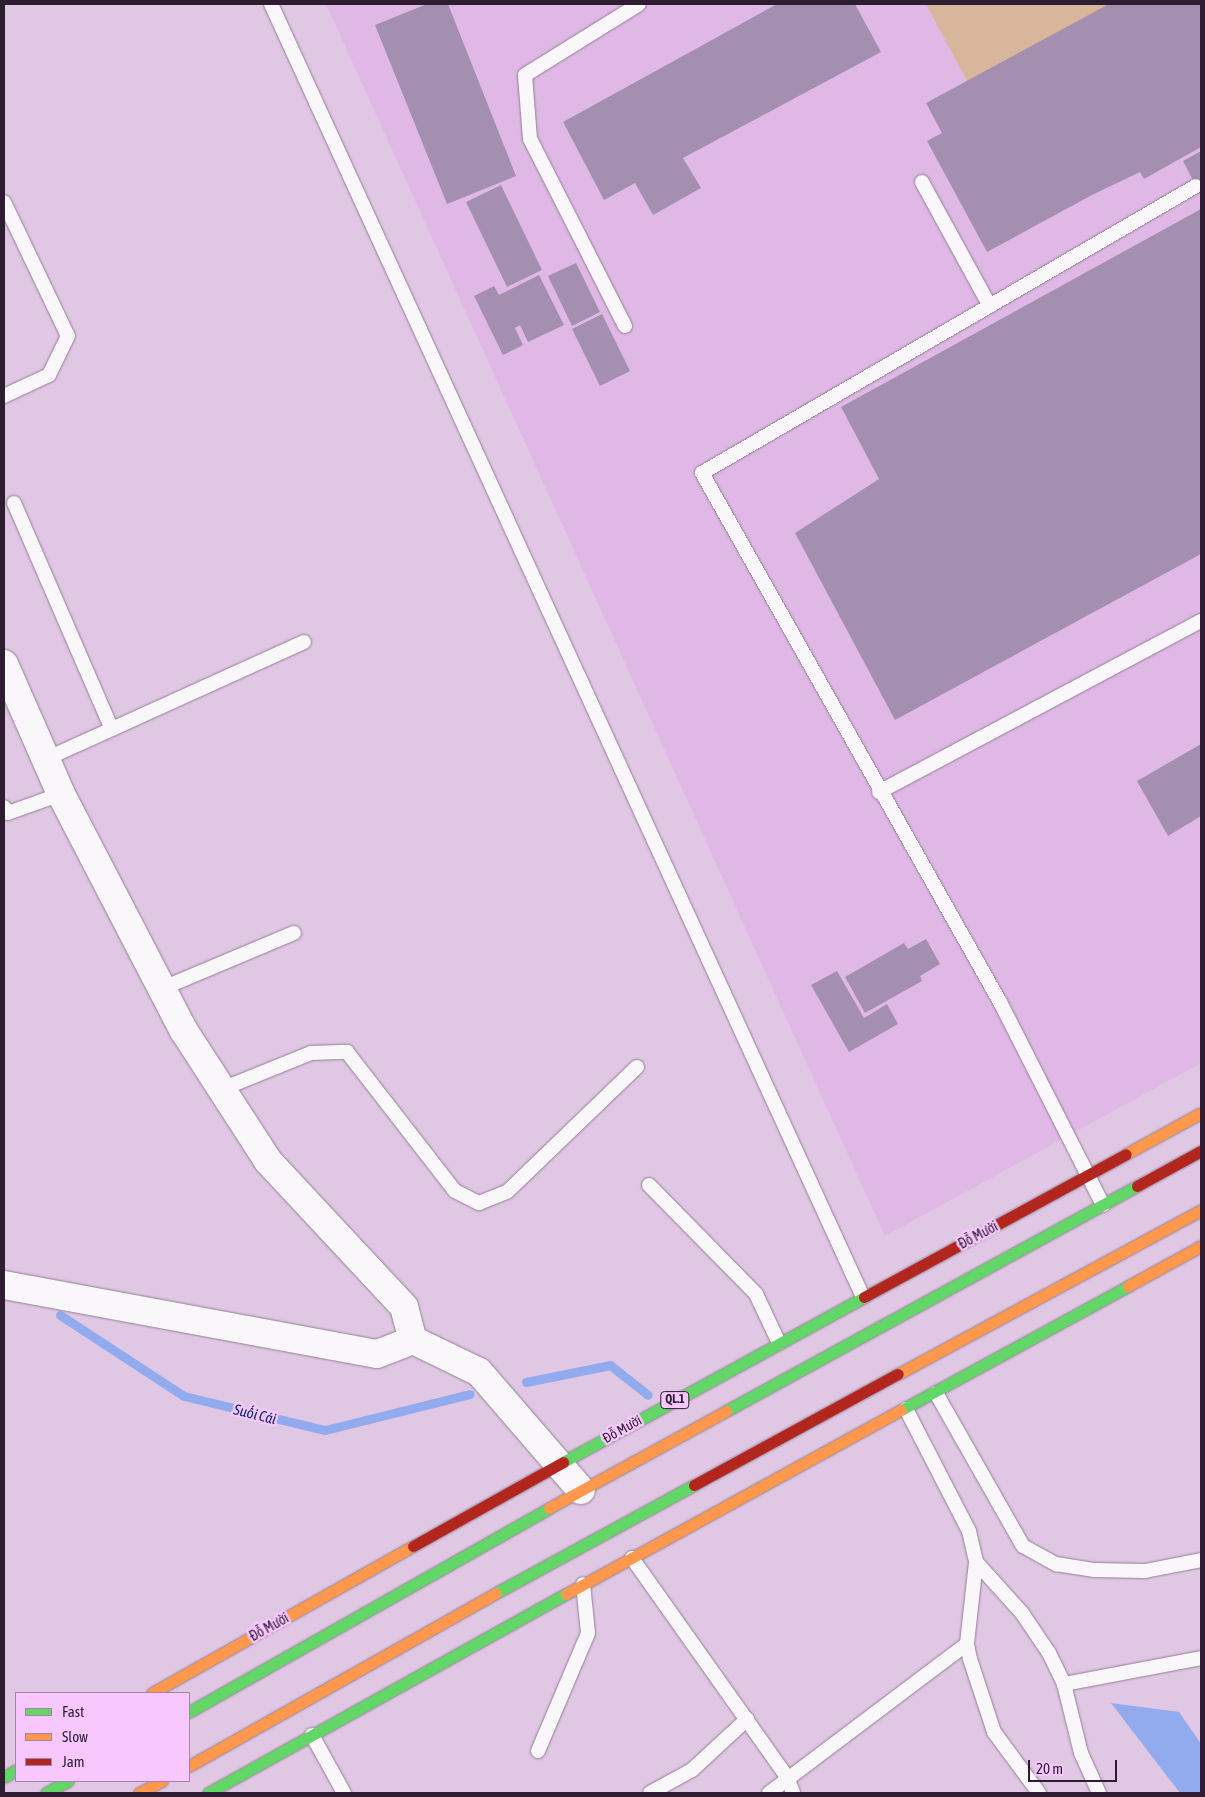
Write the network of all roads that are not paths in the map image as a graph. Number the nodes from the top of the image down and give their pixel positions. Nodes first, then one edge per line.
1 (271, 4) edge
2 (639, 4) edge
3 (922, 182) dead end
4 (1196, 186) dead end
5 (4, 202) edge
6 (990, 306) junction
7 (626, 326) dead end
8 (4, 396) edge
9 (14, 503) dead end
10 (1201, 621) edge
11 (304, 642) dead end
12 (4, 664) edge
13 (112, 729) junction
14 (48, 758) junction
15 (879, 792) junction
16 (61, 794) junction
17 (4, 807) edge
18 (294, 932) dead end
19 (164, 988) junction
20 (637, 1067) dead end
21 (222, 1089) junction
22 (1201, 1113) edge
23 (1201, 1151) edge
24 (1089, 1175) junction
25 (649, 1185) dead end
26 (1103, 1205) junction
27 (1201, 1210) edge
28 (1201, 1246) edge
29 (4, 1285) edge
30 (863, 1297) junction
31 (413, 1340) junction
32 (779, 1342) junction
33 (936, 1393) junction
34 (906, 1409) junction
35 (559, 1464) junction
36 (581, 1490) junction
37 (632, 1558) junction
38 (1201, 1560) edge
39 (976, 1562) junction
40 (583, 1584) junction
41 (968, 1644) junction
42 (1201, 1658) edge
43 (1064, 1684) junction
44 (154, 1692) edge
45 (190, 1711) edge
46 (746, 1719) junction
47 (312, 1735) junction
48 (538, 1751) dead end
49 (190, 1765) edge
50 (15, 1771) edge
51 (4, 1777) edge
52 (788, 1777) junction
53 (66, 1782) edge
54 (160, 1782) edge
55 (46, 1793) edge
56 (139, 1793) edge
57 (208, 1793) edge
58 (344, 1793) edge
59 (650, 1793) edge
60 (769, 1793) edge
61 (793, 1793) edge
62 (1039, 1793) edge
63 (1099, 1793) edge

1 - 30 lane
2 - 7 lane
3 - 6 lane
4 - 6 lane
5 - 8 lane
6 - 15 lane
9 - 13 lane
10 - 15 lane
11 - 13 lane
12 - 14 street
13 - 14 lane
14 - 16 street
15 - 24 lane
16 - 17 lane
16 - 19 street
18 - 19 lane
19 - 21 street
20 - 21 lane
21 - 31 street
22 - 24 highway, Đỗ Mười / QL.1
23 - 26 highway, QL.1
24 - 26 lane
24 - 30 highway, Đỗ Mười / QL.1
25 - 32 lane
26 - 36 highway, QL.1
27 - 49 highway
28 - 33 highway
29 - 31 street
30 - 32 highway, Đỗ Mười / QL.1
31 - 35 street
32 - 35 highway, Đỗ Mười / QL.1
33 - 34 highway
33 - 38 lane
34 - 37 highway
34 - 39 lane
35 - 36 street
35 - 44 highway, Đỗ Mười / QL.1
36 - 45 highway, QL.1
37 - 40 highway
37 - 46 lane
39 - 41 lane
39 - 43 lane
40 - 47 highway
40 - 48 lane
41 - 52 lane
41 - 62 lane
42 - 43 lane
43 - 63 lane
46 - 52 lane
46 - 59 lane
47 - 57 highway
47 - 58 lane
50 - 51 highway
52 - 60 lane
52 - 61 lane
53 - 55 highway
54 - 56 highway

